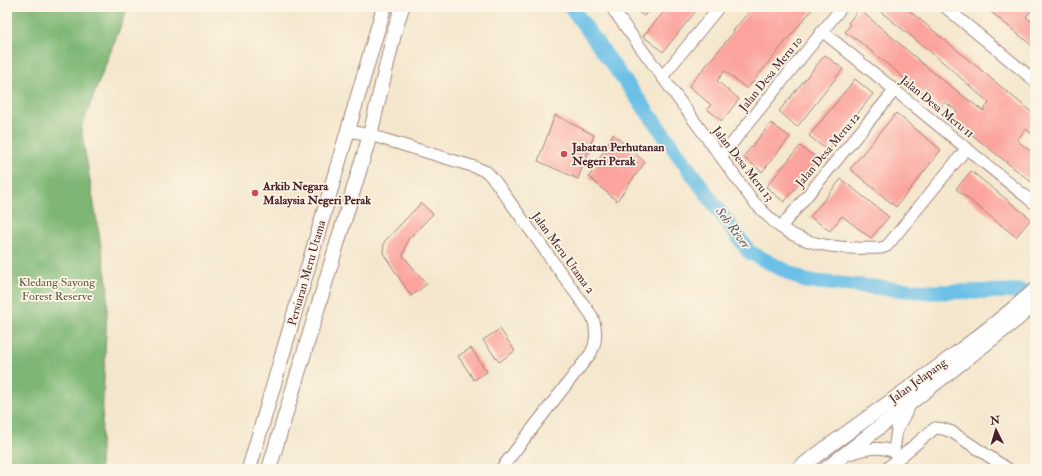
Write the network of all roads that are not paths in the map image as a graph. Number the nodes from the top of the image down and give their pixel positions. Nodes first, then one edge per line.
1 (384, 7) edge
2 (402, 7) edge
3 (611, 7) edge
4 (719, 7) edge
5 (842, 7) edge
6 (945, 7) edge
7 (380, 23) junction
8 (395, 30) junction
9 (822, 31) junction
10 (662, 77) junction
11 (1035, 81) edge
12 (895, 90) junction
13 (349, 131) junction
14 (370, 135) junction
15 (967, 148) junction
16 (721, 157) junction
17 (1035, 204) edge
18 (781, 227) junction
19 (1035, 290) edge
20 (1035, 302) edge
21 (1012, 316) junction
22 (914, 400) junction
23 (897, 454) junction
24 (838, 459) junction
25 (249, 469) edge
26 (268, 469) edge
27 (501, 469) edge
28 (798, 469) edge
29 (826, 469) edge
30 (886, 469) edge
31 (1008, 469) edge

1 - 7 main road, Persiaran Meru Utama
2 - 8 main road, Persiaran Meru Utama
3 - 10 street, Jalan Desa Meru 13
4 - 10 street
5 - 9 street, Jalan Desa Meru 10
6 - 11 street
7 - 8 main road
7 - 13 main road, Persiaran Meru Utama
8 - 14 main road, Persiaran Meru Utama
9 - 12 street, Jalan Desa Meru 11
9 - 16 street, Jalan Desa Meru 10
10 - 16 street, Jalan Desa Meru 13
12 - 15 street, Jalan Desa Meru 11
12 - 18 street, Jalan Desa Meru 12
13 - 14 street, Jalan Meru Utama 2
13 - 25 main road, Persiaran Meru Utama
14 - 26 main road, Persiaran Meru Utama
14 - 27 street, Jalan Meru Utama 2
15 - 17 street, Jalan Desa Meru 11
15 - 18 street, Jalan Desa Meru 13
16 - 18 street, Jalan Desa Meru 13
19 - 21 main road, Jalan Jelapang
20 - 21 main road, Jalan Jelapang
21 - 22 main road, Jalan Jelapang
21 - 28 main road, Jalan Jelapang
22 - 23 street
22 - 24 main road, Jalan Jelapang
23 - 24 street
23 - 30 street
23 - 31 street
24 - 29 main road, Jalan Jelapang

